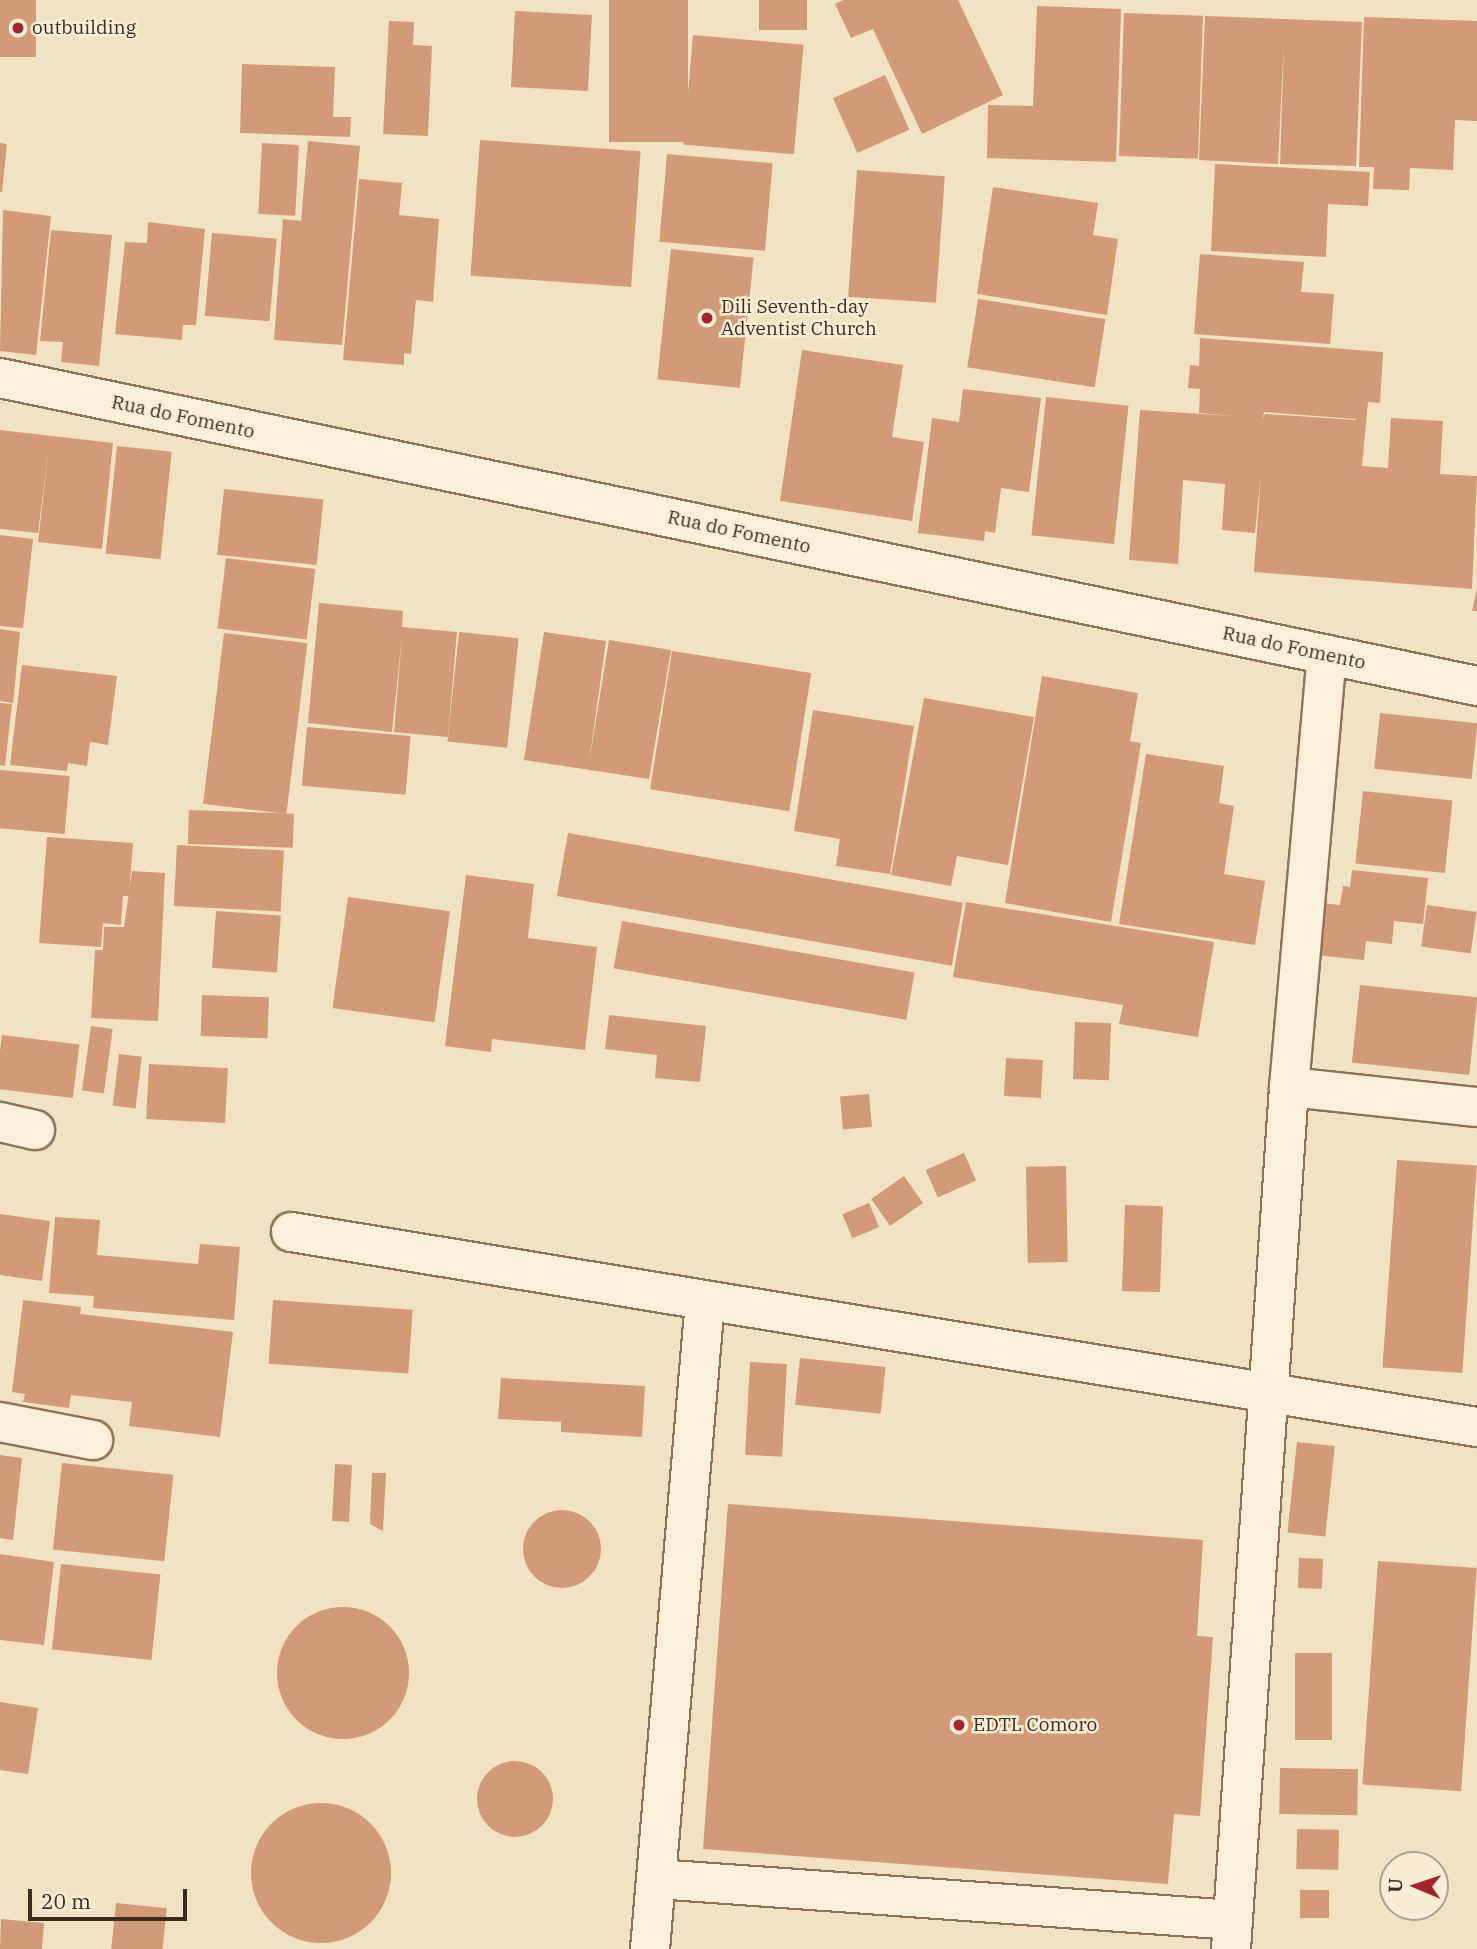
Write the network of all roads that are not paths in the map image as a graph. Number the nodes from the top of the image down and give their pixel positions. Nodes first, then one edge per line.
1 (0, 378) edge
2 (1327, 655) junction
3 (1477, 686) edge
4 (1289, 1087) junction
5 (1477, 1107) edge
6 (291, 1232) dead end
7 (705, 1301) junction
8 (1267, 1390) junction
9 (0, 1422) edge
10 (1477, 1427) edge
11 (93, 1440) dead end
12 (656, 1879) junction
13 (1232, 1935) edge
14 (650, 1949) edge

1 - 2 street, Rua do Fomento
2 - 3 street, Rua do Fomento
2 - 4 street
4 - 5 street
4 - 8 street
6 - 7 street
7 - 8 street
7 - 12 street
8 - 10 street
8 - 13 street
9 - 11 street
12 - 13 street
12 - 14 street

